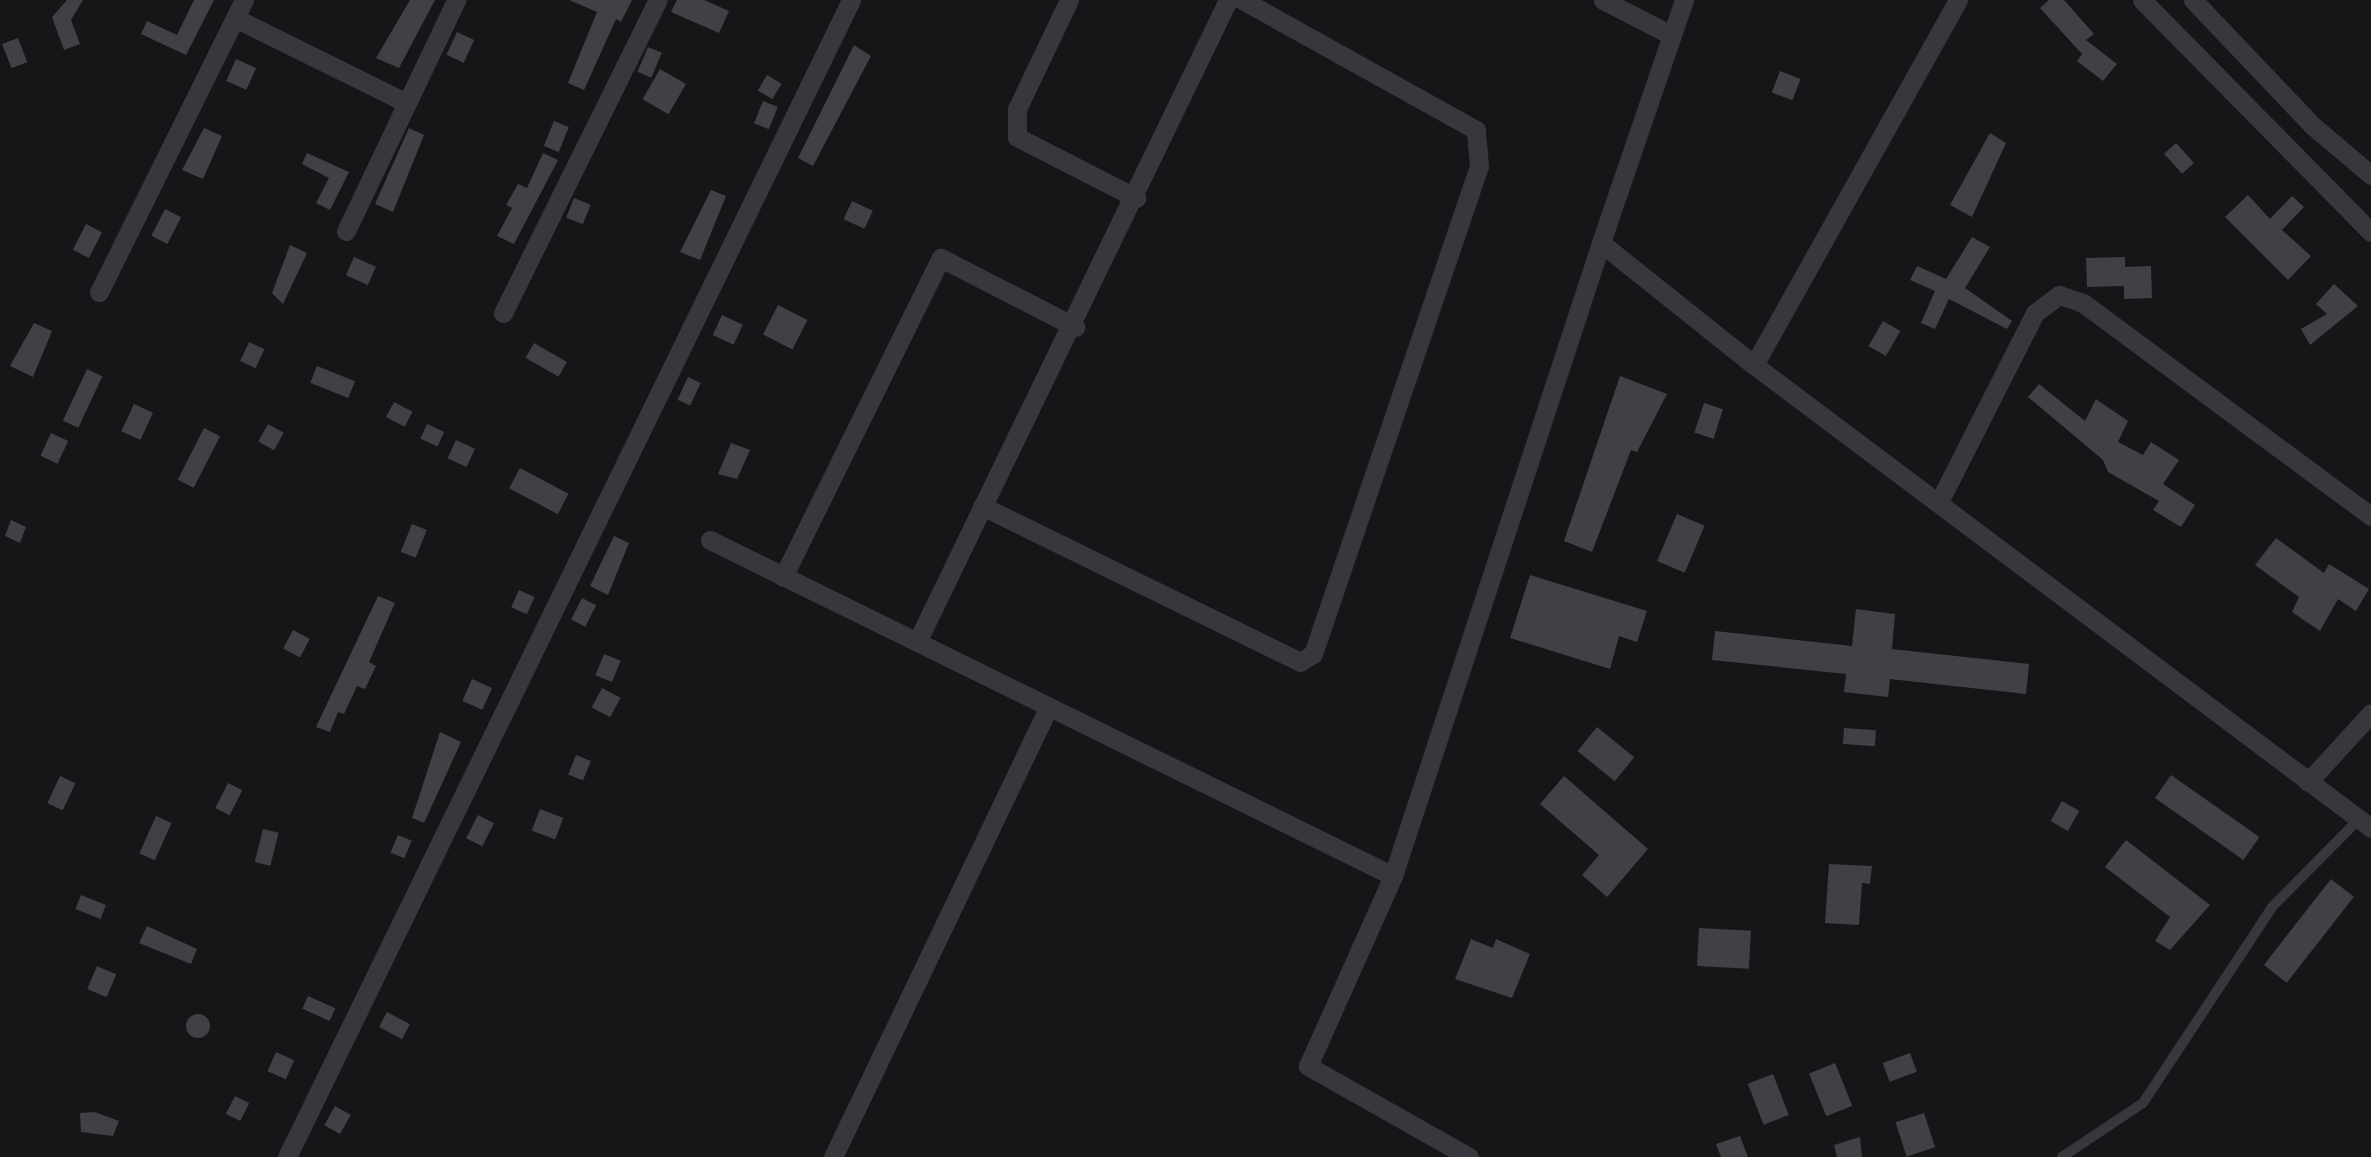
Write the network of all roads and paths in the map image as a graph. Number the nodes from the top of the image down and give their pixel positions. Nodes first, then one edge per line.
1 (244, 0) edge
2 (456, 0) edge
3 (658, 0) edge
4 (851, 0) edge
5 (1069, 0) edge
6 (1228, 0) edge
7 (1242, 0) edge
8 (1603, 0) edge
9 (1684, 0) edge
10 (1958, 0) edge
11 (2142, 0) edge
12 (2193, 0) edge
13 (235, 18) junction
14 (1671, 35) junction
15 (405, 102) junction
16 (2371, 176) edge
17 (1136, 198) junction
18 (346, 231) dead end
19 (2371, 232) edge
20 (1601, 243) junction
21 (99, 292) dead end
22 (503, 313) dead end
23 (1075, 327) junction
24 (1754, 365) junction
25 (1940, 500) junction
26 (982, 506) junction
27 (2371, 516) edge
28 (710, 540) dead end
29 (783, 577) junction
30 (917, 642) junction
31 (1048, 709) junction
32 (2371, 713) edge
33 (2308, 782) junction
34 (2365, 823) edge
35 (1393, 876) junction
36 (288, 1157) edge
37 (833, 1157) edge
38 (1469, 1157) edge
39 (2062, 1157) edge

1 - 13 street
2 - 15 street
3 - 22 street
4 - 36 street
5 - 17 street
6 - 17 street
7 - 26 street
8 - 14 street
9 - 14 street
10 - 24 street
11 - 19 street
12 - 16 street
13 - 15 street
13 - 21 street
14 - 20 street
15 - 18 street
17 - 23 street
20 - 24 street
20 - 35 street
23 - 26 street
23 - 29 street
24 - 25 street
25 - 27 street
25 - 33 street
26 - 30 street
28 - 29 street
29 - 30 street
30 - 31 street
31 - 35 street
31 - 37 street
32 - 33 street
33 - 34 street
34 - 39 lane
35 - 38 street

